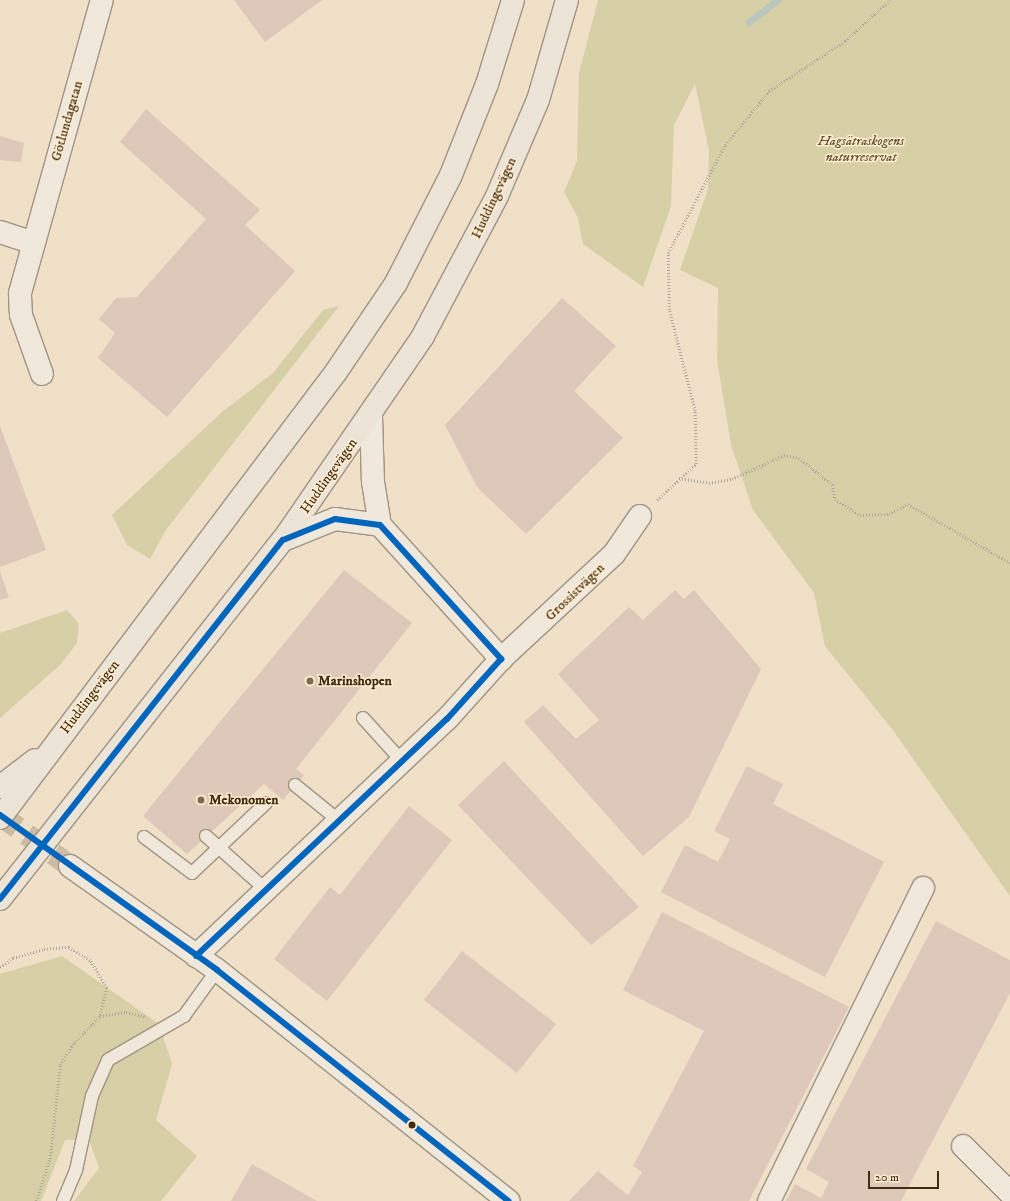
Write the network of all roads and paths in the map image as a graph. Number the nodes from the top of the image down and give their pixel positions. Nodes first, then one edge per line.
1 (102, 0) edge
2 (513, 0) edge
3 (567, 0) edge
4 (890, 0) edge
5 (0, 232) edge
6 (32, 242) junction
7 (42, 374) dead end
8 (371, 416) junction
9 (678, 478) junction
10 (640, 516) joint
11 (380, 525) junction
12 (283, 540) junction
13 (1010, 563) edge
14 (501, 659) junction
15 (363, 718) dead end
16 (52, 748) junction
17 (402, 761) junction
18 (296, 785) dead end
19 (0, 787) edge
20 (266, 803) dead end
21 (0, 818) edge
22 (338, 820) junction
23 (206, 836) dead end
24 (144, 837) dead end
25 (220, 848) junction
26 (70, 866) tunnel mouth
27 (264, 888) junction
28 (923, 888) dead end
29 (0, 899) edge
30 (196, 956) junction
31 (0, 968) edge
32 (217, 970) junction
33 (100, 1016) dead end
34 (963, 1146) dead end
35 (1010, 1193) edge
36 (63, 1201) edge
37 (508, 1201) edge
38 (769, 1201) edge

1 - 6 street, Götlundagatan
2 - 16 main road, Huddingevägen
3 - 8 main road, Huddingevägen
4 - 9 path
5 - 6 street
6 - 7 street, Götlundagatan
8 - 11 street
8 - 12 main road, Huddingevägen
9 - 10 path
9 - 13 path
10 - 14 street, Grossistvägen
11 - 12 street
11 - 14 street
12 - 29 main road, Huddingevägen
14 - 17 street, Grossistvägen
15 - 17 lane
16 - 19 main road
16 - 21 main road, Huddingevägen
17 - 22 street, Grossistvägen
18 - 22 lane
20 - 25 lane
22 - 27 street, Grossistvägen
23 - 25 lane
24 - 25 lane
25 - 27 lane
26 - 30 street
27 - 30 street, Grossistvägen
28 - 38 street
30 - 32 street
31 - 33 path
32 - 36 lane
32 - 37 street
34 - 35 street

